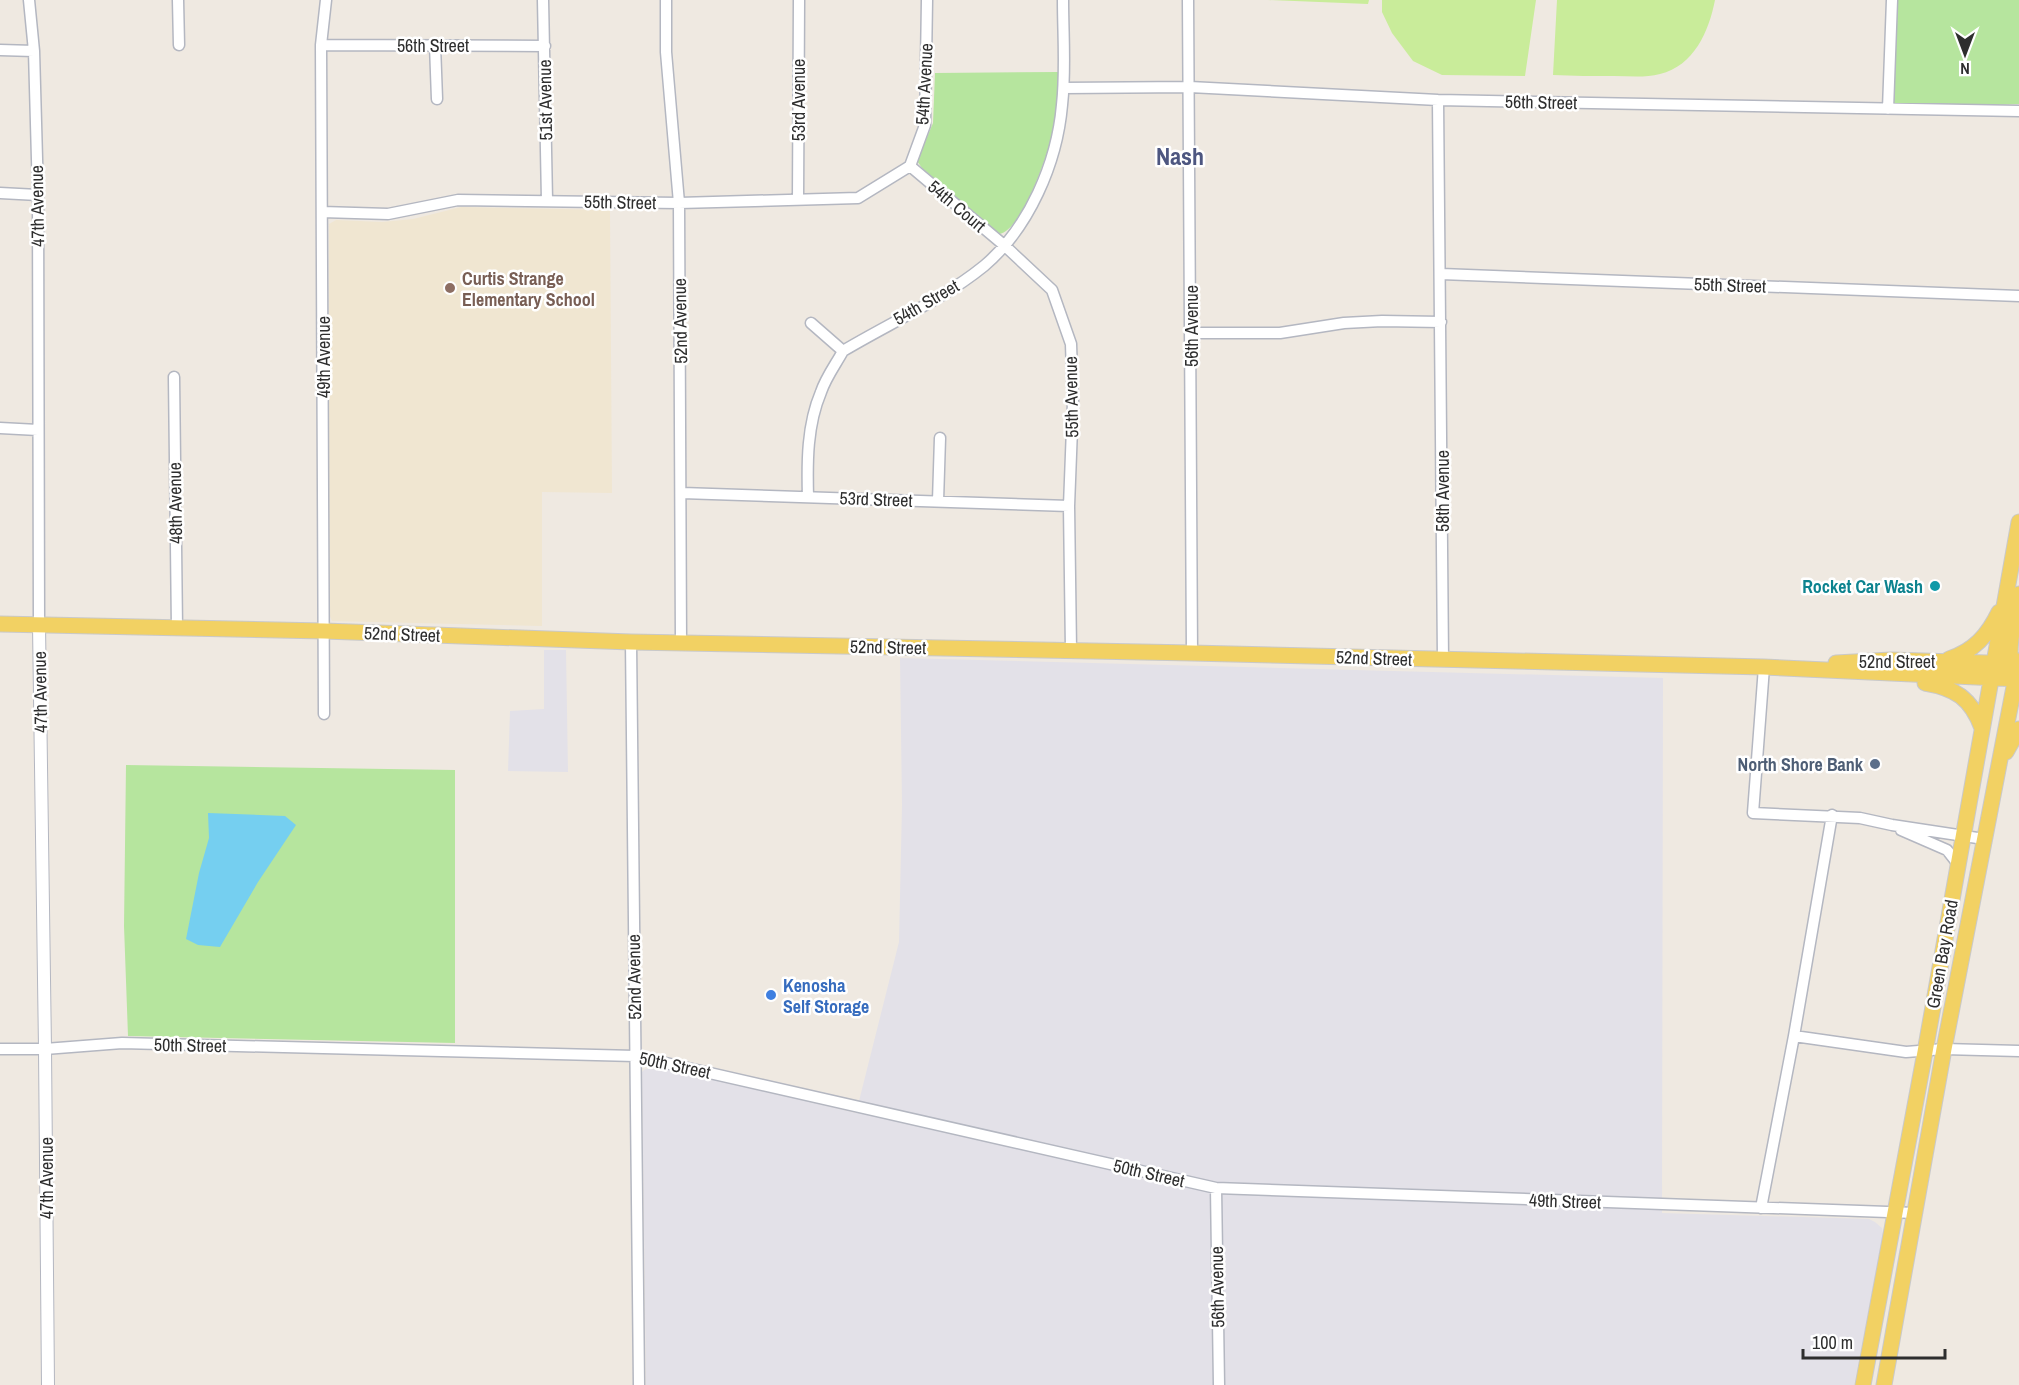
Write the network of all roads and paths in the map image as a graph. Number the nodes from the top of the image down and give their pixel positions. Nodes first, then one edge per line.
1 (29, 0) edge
2 (177, 0) edge
3 (326, 0) edge
4 (543, 0) edge
5 (666, 0) edge
6 (798, 0) edge
7 (927, 0) edge
8 (1063, 0) edge
9 (1188, 0) edge
10 (1892, 0) edge
11 (179, 45) dead end
12 (321, 45) junction
13 (435, 45) junction
14 (545, 46) junction
15 (0, 50) edge
16 (34, 51) junction
17 (1190, 87) junction
18 (1064, 88) junction
19 (437, 99) dead end
20 (1438, 100) junction
21 (1888, 109) junction
22 (2019, 111) edge
23 (910, 166) junction
24 (0, 193) edge
25 (38, 195) junction
26 (547, 200) junction
27 (798, 200) junction
28 (679, 203) junction
29 (322, 212) junction
30 (1005, 246) junction
31 (1441, 274) junction
32 (2019, 296) edge
33 (811, 322) dead end
34 (1441, 322) junction
35 (1191, 333) junction
36 (843, 351) junction
37 (174, 377) dead end
38 (0, 428) edge
39 (38, 430) junction
40 (940, 438) dead end
41 (682, 494) junction
42 (808, 497) junction
43 (938, 501) junction
44 (1070, 506) junction
45 (2019, 522) edge
46 (2015, 546) junction
47 (2019, 586) edge
48 (2013, 595) edge
49 (0, 624) edge
50 (39, 625) junction
51 (177, 629) junction
52 (324, 631) junction
53 (630, 642) junction
54 (681, 643) junction
55 (1071, 650) junction
56 (1192, 653) junction
57 (1443, 660) junction
58 (1944, 661) junction
59 (1770, 668) junction
60 (2017, 668) edge
61 (1993, 670) junction
62 (1860, 672) junction
63 (324, 714) dead end
64 (1982, 728) junction
65 (2019, 729) edge
66 (1999, 765) junction
67 (1832, 815) junction
68 (1892, 825) junction
69 (1962, 836) junction
70 (1984, 839) junction
71 (1958, 864) junction
72 (1794, 1036) junction
73 (0, 1049) edge
74 (45, 1049) junction
75 (1944, 1049) junction
76 (2019, 1051) edge
77 (1925, 1052) junction
78 (635, 1056) junction
79 (1216, 1188) junction
80 (1761, 1208) junction
81 (1895, 1212) junction
82 (1915, 1213) junction
83 (48, 1385) edge
84 (639, 1385) edge
85 (1219, 1385) edge
86 (1863, 1385) edge
87 (1884, 1385) edge

1 - 16 street, 47th Avenue
2 - 11 street
3 - 12 street, 49th Avenue
4 - 14 street, 51st Avenue
5 - 28 street, 52nd Avenue
6 - 27 street, 53rd Avenue
7 - 23 street, 54th Avenue
8 - 18 street
9 - 17 street, 56th Avenue
10 - 21 street
12 - 13 street, 56th Street
12 - 29 street, 49th Avenue
13 - 14 street, 56th Street
13 - 19 street
14 - 26 street, 51st Avenue
15 - 16 street
16 - 25 street, 47th Avenue
17 - 18 street, 56th Street
17 - 20 street, 56th Street
17 - 35 street, 56th Avenue
18 - 30 street
20 - 21 street, 56th Street
20 - 31 street, 58th Avenue
21 - 22 street, 56th Street
23 - 27 street, 55th Street
23 - 30 street, 54th Court
24 - 25 street
25 - 39 street, 47th Avenue
26 - 28 street, 55th Street
26 - 29 street, 55th Street
27 - 28 street, 55th Street
28 - 41 street, 52nd Avenue
29 - 52 street, 49th Avenue
30 - 36 street, 54th Street
30 - 44 street, 55th Avenue
31 - 32 street, 55th Street
31 - 34 street, 58th Avenue
33 - 36 street
34 - 35 street
34 - 57 street, 58th Avenue
35 - 56 street, 56th Avenue
36 - 42 street
37 - 51 street, 48th Avenue
38 - 39 street
39 - 50 street, 47th Avenue
40 - 43 street
41 - 42 street, 53rd Street
41 - 54 street, 52nd Avenue
42 - 43 street, 53rd Street
43 - 44 street, 53rd Street
44 - 55 street, 55th Avenue
45 - 46 main road, Green Bay Road
46 - 47 main road
46 - 48 main road, Green Bay Road
48 - 58 main road
48 - 60 main road, Green Bay Road
48 - 61 main road, Green Bay Road
49 - 50 main road, 52nd Street
50 - 51 main road, 52nd Street
50 - 74 street, 47th Avenue
51 - 52 main road, 52nd Street
52 - 53 main road, 52nd Street
52 - 63 street, 49th Avenue
53 - 54 main road, 52nd Street
53 - 78 street, 52nd Avenue
54 - 55 main road, 52nd Street
55 - 56 main road, 52nd Street
56 - 57 main road, 52nd Street
57 - 59 main road, 52nd Street
58 - 59 main road, 52nd Street
58 - 61 main road, 52nd Street
59 - 62 main road, 52nd Street
59 - 67 street
60 - 61 main road, 52nd Street
60 - 66 main road, Green Bay Road
61 - 62 main road, 52nd Street
61 - 64 main road, Green Bay Road
62 - 64 main road
64 - 69 main road, Green Bay Road
65 - 66 main road
66 - 70 main road, Green Bay Road
67 - 68 street
67 - 72 street
68 - 69 street
68 - 71 street
69 - 70 street
69 - 71 main road, Green Bay Road
70 - 75 main road, Green Bay Road
71 - 77 main road, Green Bay Road
72 - 77 street
72 - 80 street
73 - 74 street
74 - 78 street, 50th Street
74 - 83 street, 47th Avenue
75 - 76 street
75 - 77 street
75 - 82 main road, Green Bay Road
77 - 81 main road, Green Bay Road
78 - 79 street, 50th Street
78 - 84 street, 52nd Avenue
79 - 80 street, 49th Street
79 - 85 street, 56th Avenue
80 - 81 street, 49th Street
81 - 82 street, 49th Street
81 - 86 main road, Green Bay Road
82 - 87 main road, Green Bay Road

